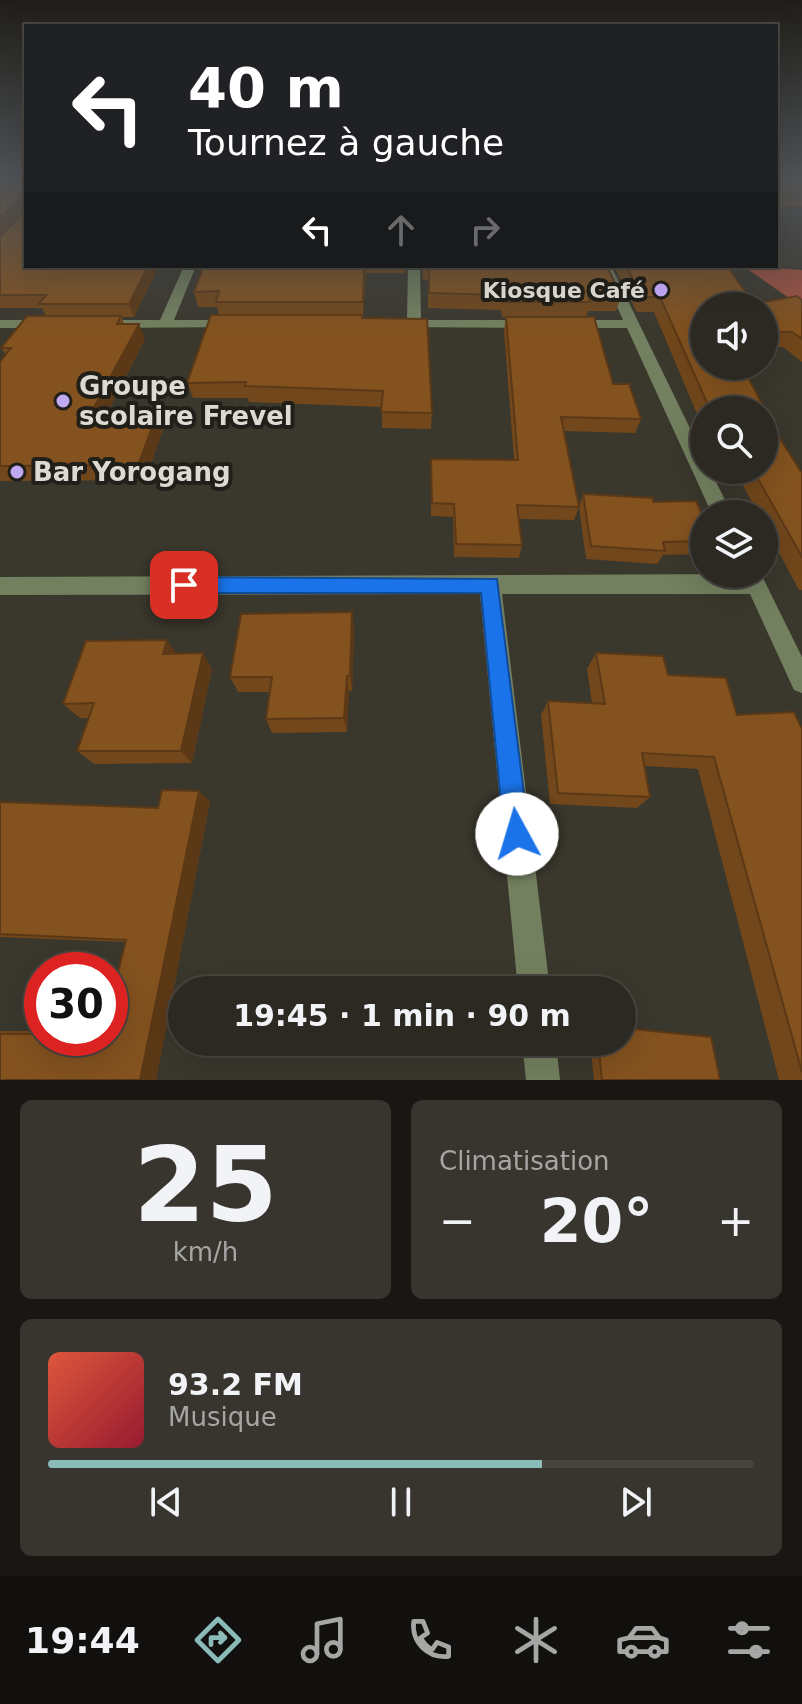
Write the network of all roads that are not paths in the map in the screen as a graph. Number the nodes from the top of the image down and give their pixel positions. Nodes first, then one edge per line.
1 (189, 268) edge
2 (414, 268) edge
3 (606, 268) edge
4 (166, 323) junction
5 (0, 324) edge
6 (243, 324) edge
7 (383, 324) edge
8 (414, 324) junction
9 (630, 324) junction
10 (715, 500) edge
11 (690, 581) edge
12 (490, 585) junction
13 (0, 586) edge
14 (758, 588) edge
15 (802, 682) edge
16 (532, 976) edge
17 (540, 1056) edge
18 (543, 1080) edge

1 - 4 street
2 - 8 street
3 - 9 street
4 - 5 street
4 - 6 street
7 - 8 street
8 - 9 street
9 - 10 street
11 - 12 street
12 - 13 street
12 - 16 street
14 - 15 street
17 - 18 street

